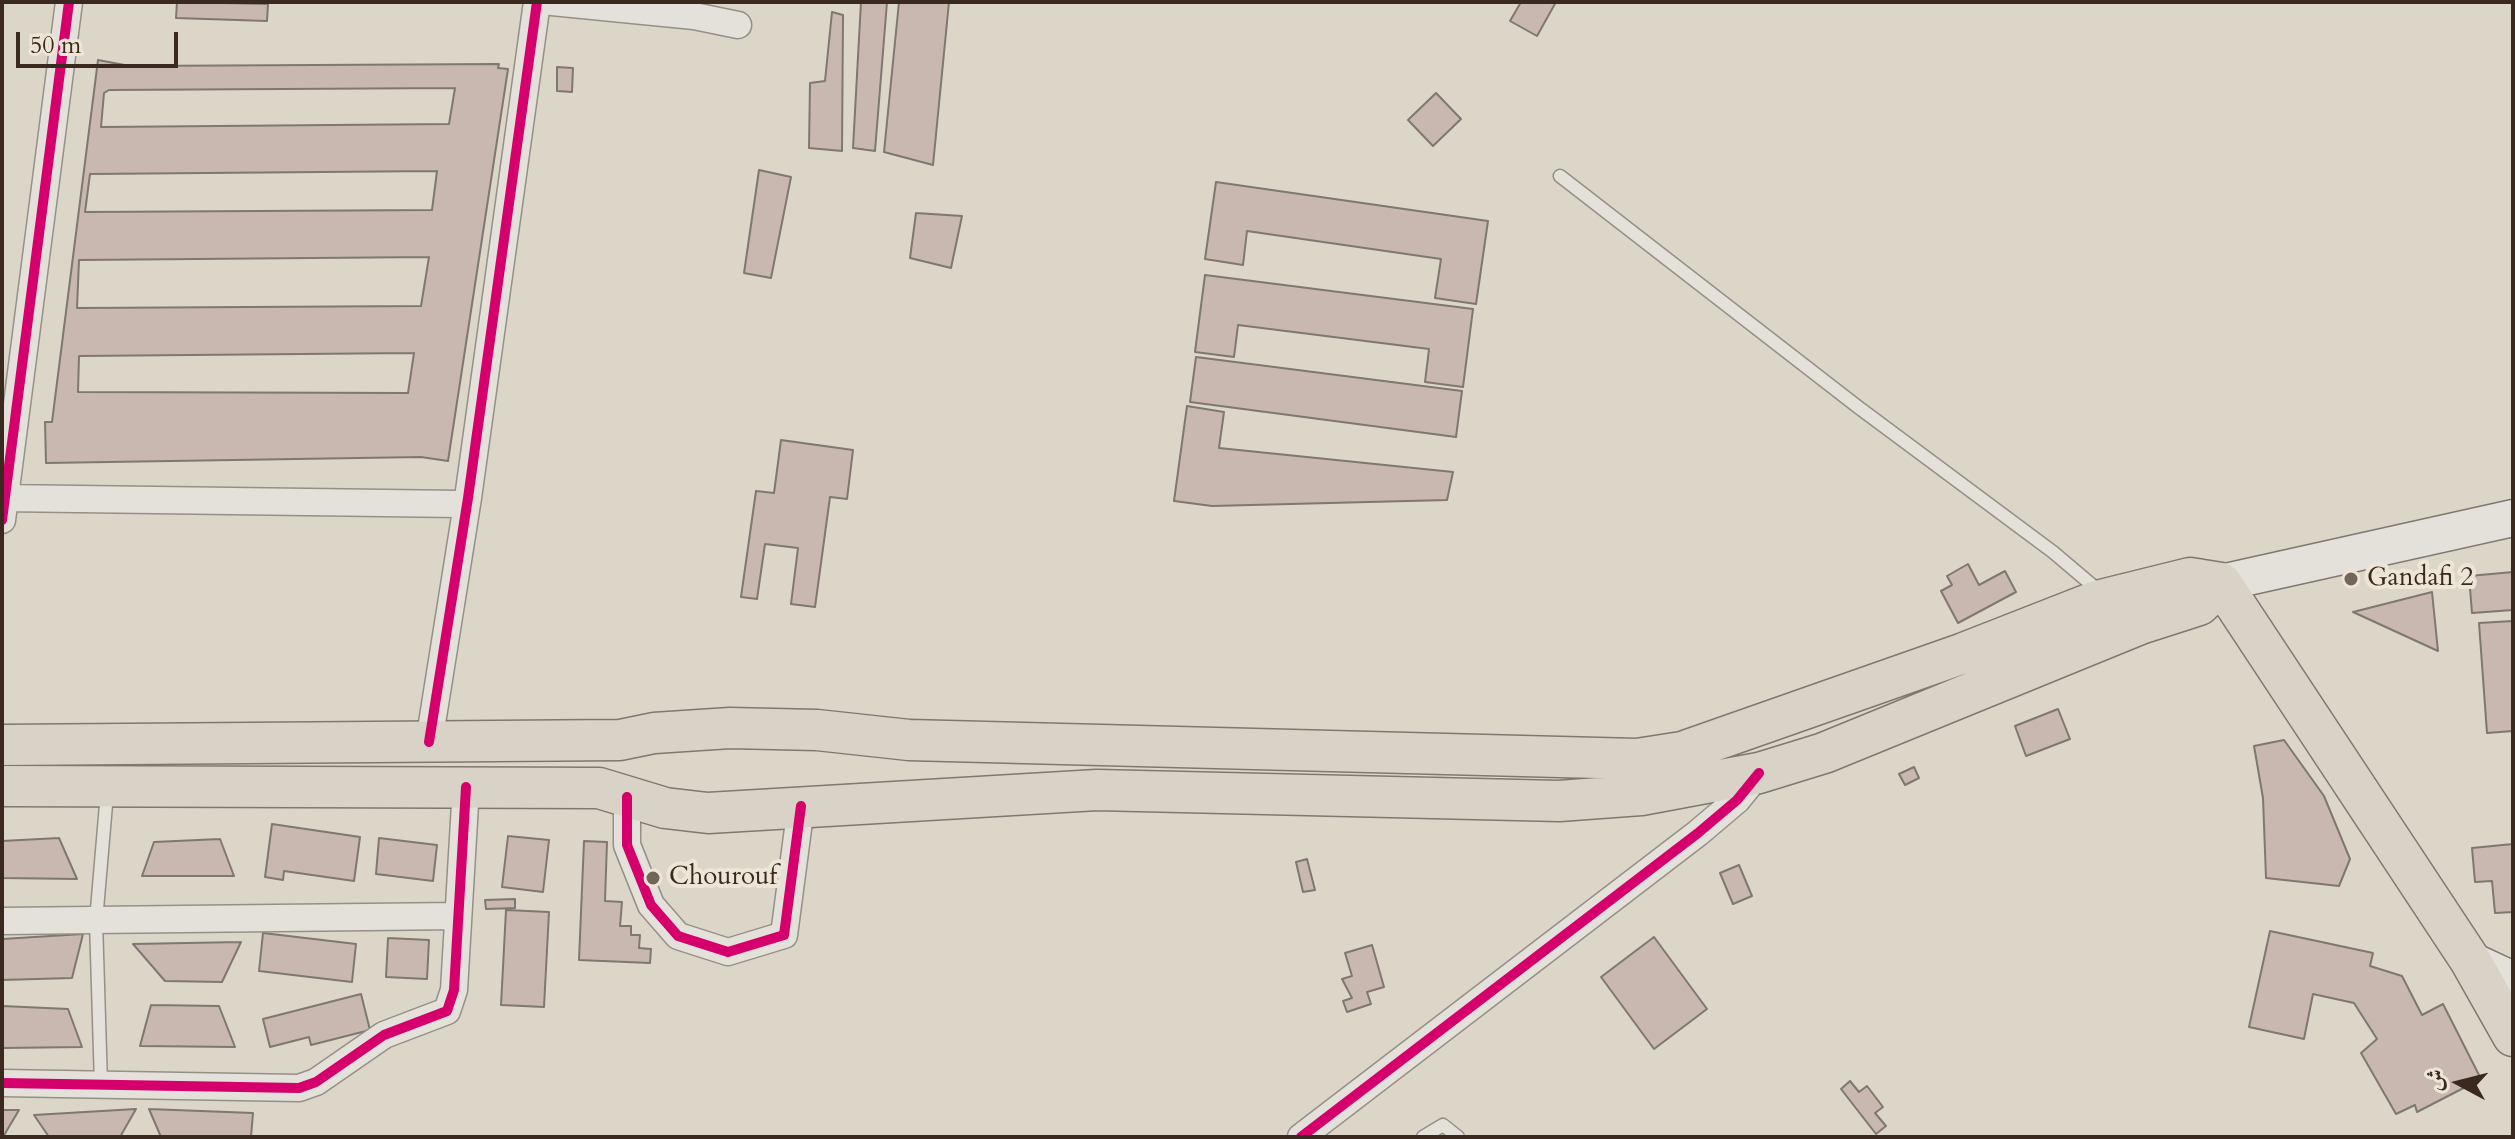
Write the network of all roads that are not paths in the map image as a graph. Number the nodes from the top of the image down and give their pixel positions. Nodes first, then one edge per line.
1 (69, 2) edge
2 (537, 2) edge
3 (552, 2) edge
4 (695, 9) edge
5 (738, 25) dead end
6 (1560, 176) dead end
7 (468, 498) junction
8 (3, 505) edge
9 (2513, 518) edge
10 (2221, 583) junction
11 (2097, 601) junction
12 (2140, 624) junction
13 (654, 733) junction
14 (885, 737) junction
15 (429, 742) junction
16 (2, 745) edge
17 (1759, 773) junction
18 (2, 786) edge
19 (108, 786) junction
20 (466, 787) junction
21 (640, 801) junction
22 (891, 801) junction
23 (801, 806) junction
24 (458, 916) junction
25 (2, 921) edge
26 (96, 921) junction
27 (2470, 960) junction
28 (2513, 980) edge
29 (2513, 1036) edge
30 (2, 1083) edge
31 (101, 1085) junction
32 (1310, 1134) edge
33 (1423, 1137) edge
34 (1458, 1137) edge

1 - 8 street
2 - 7 street
3 - 4 street
4 - 5 street
6 - 11 lane
7 - 8 street
7 - 15 street
9 - 10 street
10 - 11 main road
10 - 12 main road
10 - 27 main road
11 - 12 lane
11 - 14 main road
12 - 17 main road
13 - 14 main road
13 - 15 main road
13 - 21 main road
14 - 22 main road
15 - 16 main road
17 - 22 main road
17 - 32 street
18 - 19 main road
19 - 20 main road
19 - 26 lane
20 - 21 main road
20 - 24 street
21 - 23 main road
21 - 23 street
22 - 23 main road
24 - 26 street
24 - 31 street
25 - 26 street
26 - 31 lane
27 - 28 street
27 - 29 main road
30 - 31 street
33 - 34 lane

